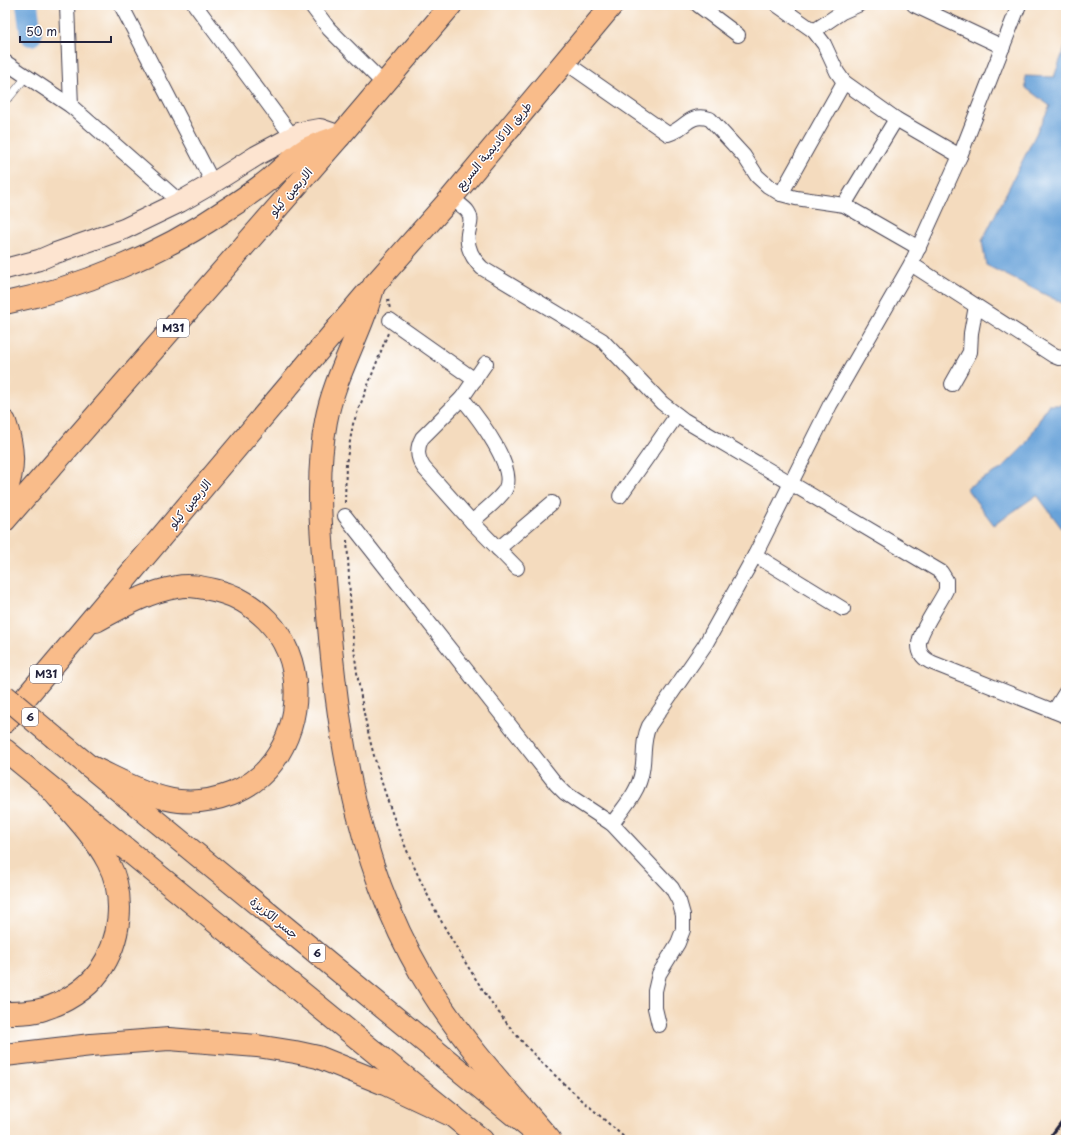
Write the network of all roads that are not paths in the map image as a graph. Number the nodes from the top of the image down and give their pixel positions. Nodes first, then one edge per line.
1 (67, 5) edge
2 (121, 5) edge
3 (195, 5) edge
4 (311, 5) edge
5 (451, 5) edge
6 (612, 5) edge
7 (698, 5) edge
8 (777, 5) edge
9 (858, 5) edge
10 (914, 5) edge
11 (1020, 5) edge
12 (814, 31) junction
13 (738, 35) dead end
14 (1003, 47) junction
15 (5, 62) edge
16 (564, 62) junction
17 (26, 76) junction
18 (844, 82) junction
19 (384, 84) junction
20 (5, 100) edge
21 (71, 106) junction
22 (896, 119) junction
23 (292, 136) junction
24 (340, 136) junction
25 (960, 156) junction
26 (213, 183) junction
27 (781, 194) junction
28 (451, 198) junction
29 (180, 202) junction
30 (844, 204) junction
31 (919, 248) junction
32 (53, 254) junction
33 (5, 258) edge
34 (911, 264) junction
35 (5, 268) edge
36 (377, 282) junction
37 (5, 303) edge
38 (976, 306) junction
39 (390, 320) road end
40 (1066, 357) edge
41 (486, 364) dead end
42 (475, 380) junction
43 (952, 384) dead end
44 (462, 398) junction
45 (676, 415) junction
46 (5, 422) edge
47 (791, 483) junction
48 (5, 495) edge
49 (620, 496) dead end
50 (552, 503) dead end
51 (345, 516) road end
52 (5, 520) edge
53 (472, 522) junction
54 (498, 549) junction
55 (755, 555) junction
56 (517, 568) dead end
57 (844, 609) dead end
58 (86, 626) junction
59 (1066, 692) edge
60 (5, 696) edge
61 (1060, 713) edge
62 (5, 722) edge
63 (5, 750) edge
64 (89, 766) junction
65 (48, 786) junction
66 (612, 824) junction
67 (5, 1013) edge
68 (659, 1025) dead end
69 (5, 1055) edge
70 (453, 1116) junction
71 (482, 1140) edge
72 (544, 1140) edge
73 (550, 1140) edge

1 - 21 street
2 - 26 street
3 - 23 street
4 - 19 street
5 - 19 highway
6 - 16 highway, طريق الاكاديمية السريع
7 - 13 street
8 - 12 street
9 - 12 street
10 - 14 street
11 - 14 street
12 - 18 street
14 - 25 street
15 - 17 street
16 - 27 street
16 - 28 highway, طريق الاكاديمية السريع
17 - 20 lane
17 - 21 street
18 - 22 street
18 - 27 street
19 - 24 highway
21 - 29 street
22 - 25 street
22 - 30 street
23 - 24 main road
23 - 26 main road
24 - 37 highway
24 - 52 highway, الاربعين كيلو / M31
25 - 31 street
26 - 29 main road
27 - 30 street
28 - 36 highway, طريق الاكاديمية السريع
28 - 45 street
29 - 32 main road
30 - 31 street
31 - 34 street
32 - 33 main road
32 - 35 main road
34 - 38 street
34 - 47 street
36 - 58 highway, الاربعين كيلو / M31
36 - 73 highway
38 - 40 street
38 - 43 street
39 - 42 street
41 - 42 street
42 - 44 street
44 - 53 street
44 - 53 street
45 - 47 street
45 - 49 street
46 - 48 highway
47 - 55 street
47 - 61 street
50 - 54 street
51 - 66 street
53 - 54 street
54 - 56 street
55 - 57 street
55 - 66 street
58 - 62 highway, الاربعين كيلو / M31
58 - 64 highway
59 - 61 street
60 - 64 highway, جسر الكزيزة / 6, bridge
63 - 65 highway
64 - 72 highway, جسر الكزيزة / 6
65 - 67 highway
65 - 70 highway
66 - 68 street
69 - 70 highway
70 - 71 highway

